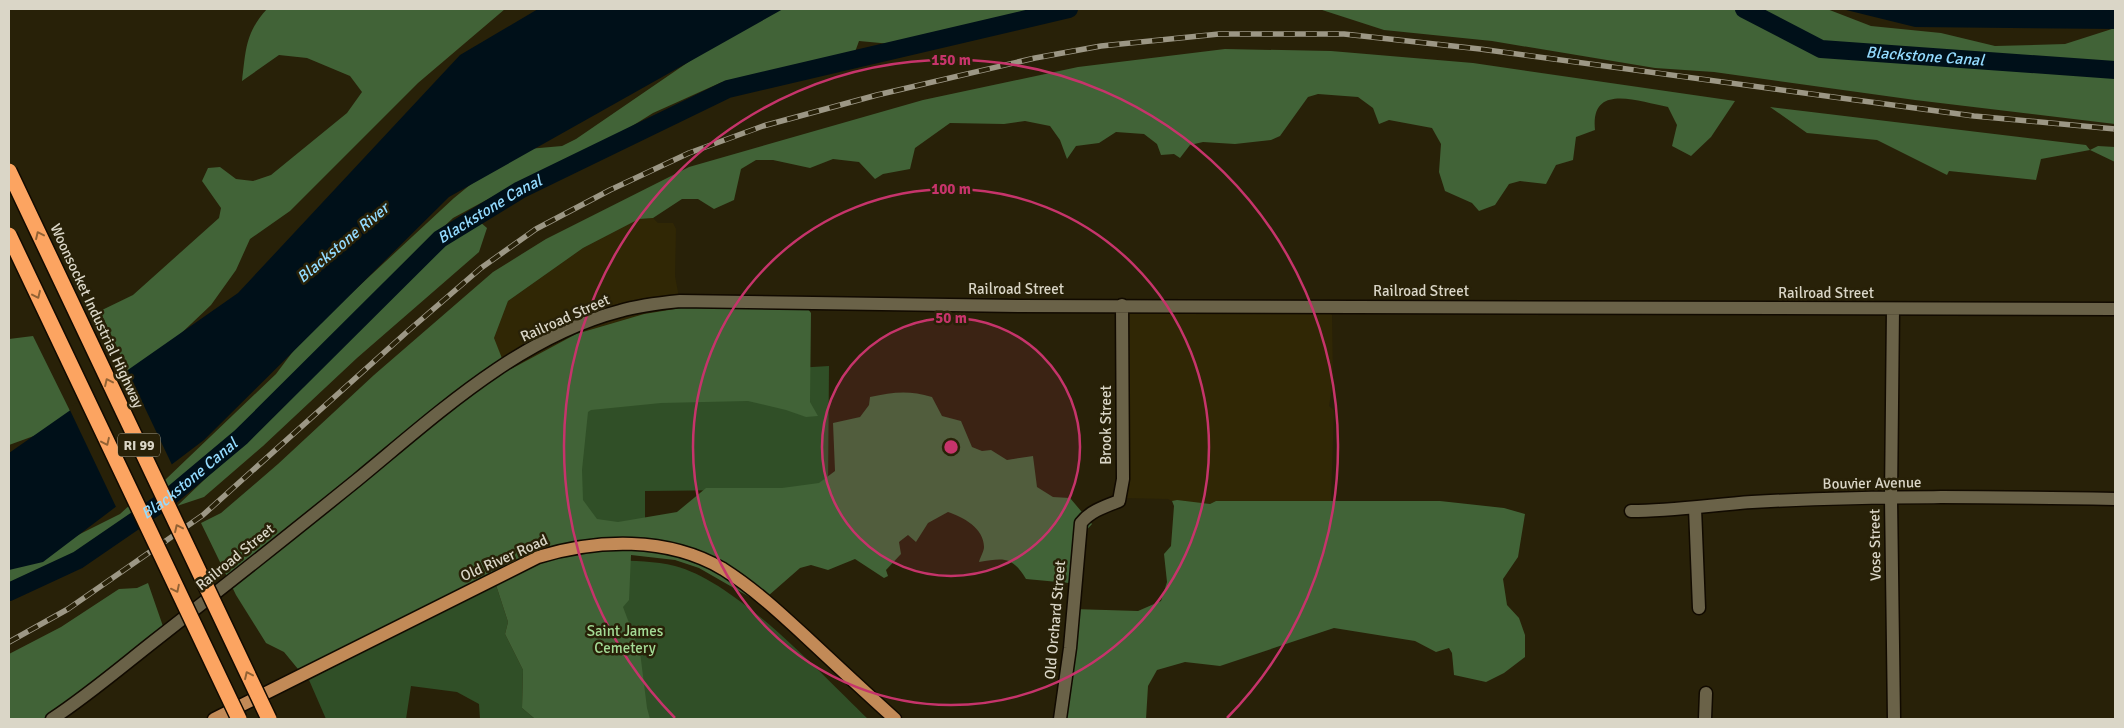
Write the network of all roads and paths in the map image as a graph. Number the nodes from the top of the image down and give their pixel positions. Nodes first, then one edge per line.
1 (9, 172) edge
2 (9, 235) edge
3 (1122, 305) junction
4 (2115, 309) edge
5 (1893, 310) junction
6 (1891, 498) junction
7 (2115, 499) edge
8 (1695, 508) junction
9 (1631, 512) dead end
10 (1081, 523) joint
11 (1699, 608) dead end
12 (1706, 693) dead end
13 (52, 719) edge
14 (214, 719) edge
15 (239, 719) edge
16 (269, 719) edge
17 (895, 719) edge
18 (1060, 719) edge
19 (1705, 719) edge
20 (1894, 719) edge

16 -> 1 highway, Woonsocket Industrial Highway / RI 99, bridge
2 -> 15 highway, RI 99, bridge
3 - 5 street, Railroad Street
3 - 10 street, Brook Street
3 - 13 street, Railroad Street
4 - 5 street, Railroad Street
5 - 6 street, Vose Street
6 - 7 street, Bouvier Avenue
6 - 8 street, Bouvier Avenue
6 - 20 street, Vose Street
8 - 9 street, Bouvier Avenue
8 - 11 street
10 - 18 street, Old Orchard Street
12 - 19 street
14 - 17 main road, Old River Road

